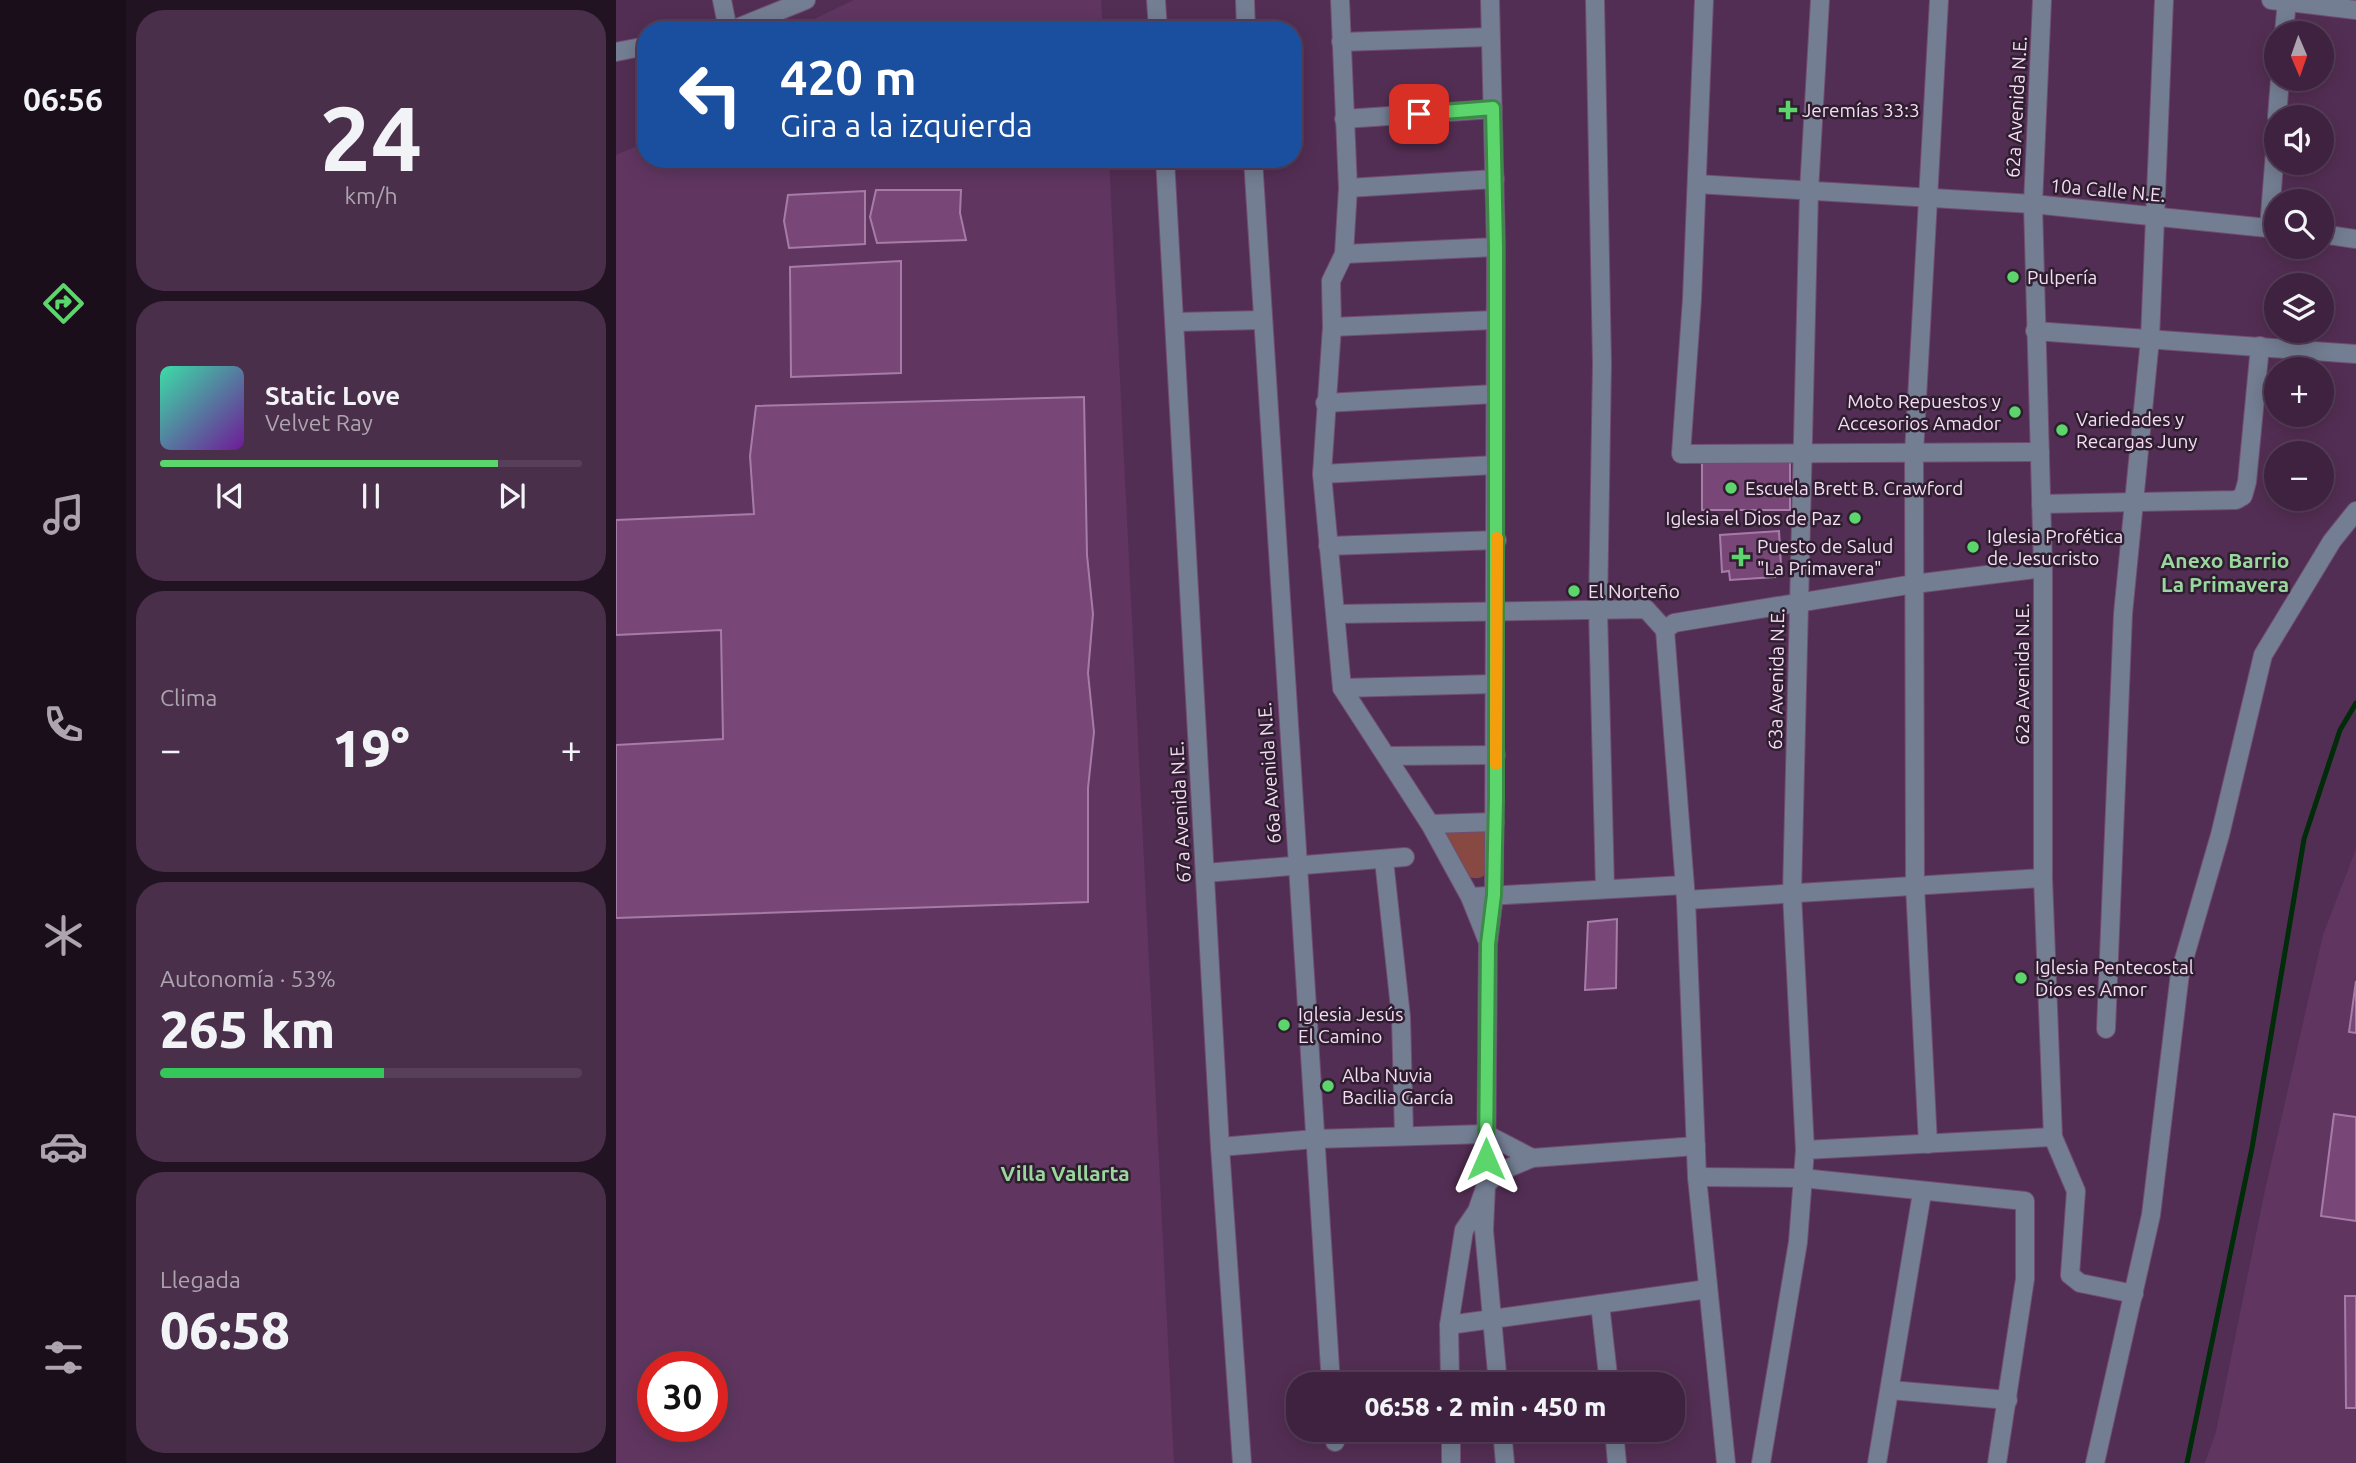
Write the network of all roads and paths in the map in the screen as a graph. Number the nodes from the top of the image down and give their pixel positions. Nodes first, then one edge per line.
1 (722, 0) edge
2 (806, 0) edge
3 (1156, 0) edge
4 (1245, 0) edge
5 (1340, 0) edge
6 (1490, 0) edge
7 (1595, 0) edge
8 (1704, 0) edge
9 (1820, 0) edge
10 (1939, 0) edge
11 (2042, 0) edge
12 (2164, 0) edge
13 (2281, 1) edge
14 (2356, 10) edge
15 (728, 21) edge
16 (753, 21) edge
17 (1157, 21) edge
18 (1246, 21) edge
19 (2283, 21) edge
20 (1490, 37) junction
21 (1341, 42) junction
22 (637, 48) edge
23 (616, 52) edge
24 (1493, 108) junction
25 (1344, 119) junction
26 (1166, 168) edge
27 (1254, 168) edge
28 (1495, 179) junction
29 (1698, 184) junction
30 (1348, 188) junction
31 (1809, 191) junction
32 (1928, 198) junction
33 (2033, 204) junction
34 (2156, 215) junction
35 (2264, 227) edge
36 (2334, 236) edge
37 (2356, 239) edge
38 (1496, 247) junction
39 (1344, 254) junction
40 (1262, 320) junction
41 (1494, 320) junction
42 (1175, 322) junction
43 (1332, 327) junction
44 (2035, 331) junction
45 (2150, 339) junction
46 (2260, 346) junction
47 (2356, 354) edge
48 (1495, 394) junction
49 (1325, 403) junction
50 (2040, 452) junction
51 (1914, 453) junction
52 (1801, 455) junction
53 (1495, 465) junction
54 (1322, 474) junction
55 (2132, 502) junction
56 (2041, 504) junction
57 (2356, 511) edge
58 (1497, 540) junction
59 (1328, 545) junction
60 (2043, 568) junction
61 (1914, 584) junction
62 (1799, 603) junction
63 (1598, 609) junction
64 (1496, 612) junction
65 (1336, 614) junction
66 (1665, 630) junction
67 (1495, 684) junction
68 (1342, 688) junction
69 (1496, 755) junction
70 (1388, 756) junction
71 (1495, 822) junction
72 (1430, 824) junction
73 (1405, 858) dead end
74 (1384, 860) junction
75 (1296, 866) junction
76 (1205, 873) junction
77 (2043, 878) junction
78 (1915, 886) junction
79 (1605, 888) junction
80 (1685, 893) junction
81 (1793, 894) junction
82 (1494, 895) junction
83 (1470, 897) junction
84 (1488, 944) junction
85 (2106, 1029) dead end
86 (1475, 1134) junction
87 (1404, 1135) junction
88 (2053, 1138) junction
89 (1315, 1139) junction
90 (1928, 1143) junction
91 (1696, 1146) junction
92 (1220, 1147) junction
93 (1805, 1150) junction
94 (1531, 1158) junction
95 (1697, 1177) junction
96 (1802, 1178) junction
97 (1486, 1185) junction
98 (1922, 1193) junction
99 (1709, 1289) junction
100 (2134, 1294) junction
101 (1600, 1304) junction
102 (1492, 1319) junction
103 (1449, 1325) junction
104 (1330, 1372) edge
105 (1450, 1372) edge
106 (1497, 1372) edge
107 (1608, 1372) edge
108 (1890, 1390) junction
109 (2008, 1400) junction
110 (1451, 1442) edge
111 (1503, 1442) edge
112 (1615, 1442) edge
113 (1242, 1463) edge
114 (1451, 1463) edge
115 (1505, 1463) edge
116 (1618, 1463) edge
117 (1726, 1463) edge
118 (1761, 1463) edge
119 (1877, 1463) edge
120 (1997, 1463) edge
121 (2095, 1463) edge

1 - 15 street
2 - 16 street
3 - 17 street
4 - 18 street
5 - 21 street
6 - 20 street
7 - 63 street
8 - 29 street
9 - 31 street, 63a Avenida N.E.
10 - 32 street
11 - 33 street, 62a Avenida N.E.
12 - 34 street
13 - 14 street
13 - 19 street
20 - 21 street
20 - 24 street
21 - 25 street
22 - 23 street
24 - 25 street
24 - 28 street
25 - 30 street
26 - 42 street, 67a Avenida N.E.
27 - 40 street, 66a Avenida N.E.
28 - 30 street
28 - 38 street
29 - 31 street, 10a Calle N.E.
29 - 52 street
30 - 39 street
31 - 32 street, 10a Calle N.E.
31 - 52 street, 63a Avenida N.E.
32 - 33 street, 10a Calle N.E.
32 - 51 street
33 - 34 street, 10a Calle N.E.
33 - 44 street, 62a Avenida N.E.
34 - 35 street, 10a Calle N.E.
34 - 45 street
36 - 37 street
38 - 39 street
38 - 41 street
39 - 43 street
40 - 42 street
40 - 75 street, 66a Avenida N.E.
41 - 43 street
41 - 48 street
42 - 76 street, 67a Avenida N.E.
43 - 49 street
44 - 45 street
44 - 50 street, 62a Avenida N.E.
45 - 46 street
45 - 55 street
46 - 47 street
46 - 55 street
48 - 49 street
48 - 53 street
49 - 54 street
50 - 51 street
50 - 56 street, 62a Avenida N.E.
51 - 52 street
51 - 61 street
52 - 62 street, 63a Avenida N.E.
53 - 54 street
53 - 58 street
54 - 59 street
55 - 56 street
55 - 85 street
56 - 60 street, 62a Avenida N.E.
57 - 100 street
58 - 59 street
58 - 64 street
59 - 65 street
60 - 61 street
60 - 77 street, 62a Avenida N.E.
61 - 62 street
61 - 78 street
62 - 66 street
62 - 81 street, 63a Avenida N.E.
63 - 64 street
63 - 66 street
63 - 79 street
64 - 65 street
64 - 67 street
65 - 68 street
66 - 80 street
67 - 68 street
67 - 69 street
68 - 70 street
69 - 70 street
69 - 71 street
70 - 72 street
71 - 72 street
71 - 82 street
72 - 83 street
73 - 74 street
74 - 75 street
74 - 87 street
75 - 76 street
75 - 89 street, 66a Avenida N.E.
76 - 92 street, 67a Avenida N.E.
77 - 78 street
77 - 88 street, 62a Avenida N.E.
78 - 81 street
78 - 90 street
79 - 80 street
79 - 82 street
80 - 81 street
80 - 91 street
81 - 93 street, 63a Avenida N.E.
82 - 83 street
82 - 84 street
83 - 84 street
84 - 86 street
86 - 87 street
86 - 94 street
86 - 97 street
87 - 89 street
88 - 90 street
88 - 100 street, 62a Avenida N.E.
89 - 92 street
89 - 104 street, 66a Avenida N.E.
90 - 93 street
91 - 94 street
91 - 95 street
92 - 113 street, 67a Avenida N.E.
93 - 96 street, 63a Avenida N.E.
94 - 97 street
95 - 96 street
95 - 99 street
96 - 98 street
96 - 118 street, 63a Avenida N.E.
97 - 102 street
97 - 103 street
98 - 108 street
98 - 109 street
99 - 101 street
99 - 117 street
100 - 121 street
101 - 102 street
101 - 107 street
102 - 103 street
102 - 106 street
103 - 105 street
108 - 109 street
108 - 119 street
109 - 120 street
110 - 114 street
111 - 115 street
112 - 116 street

